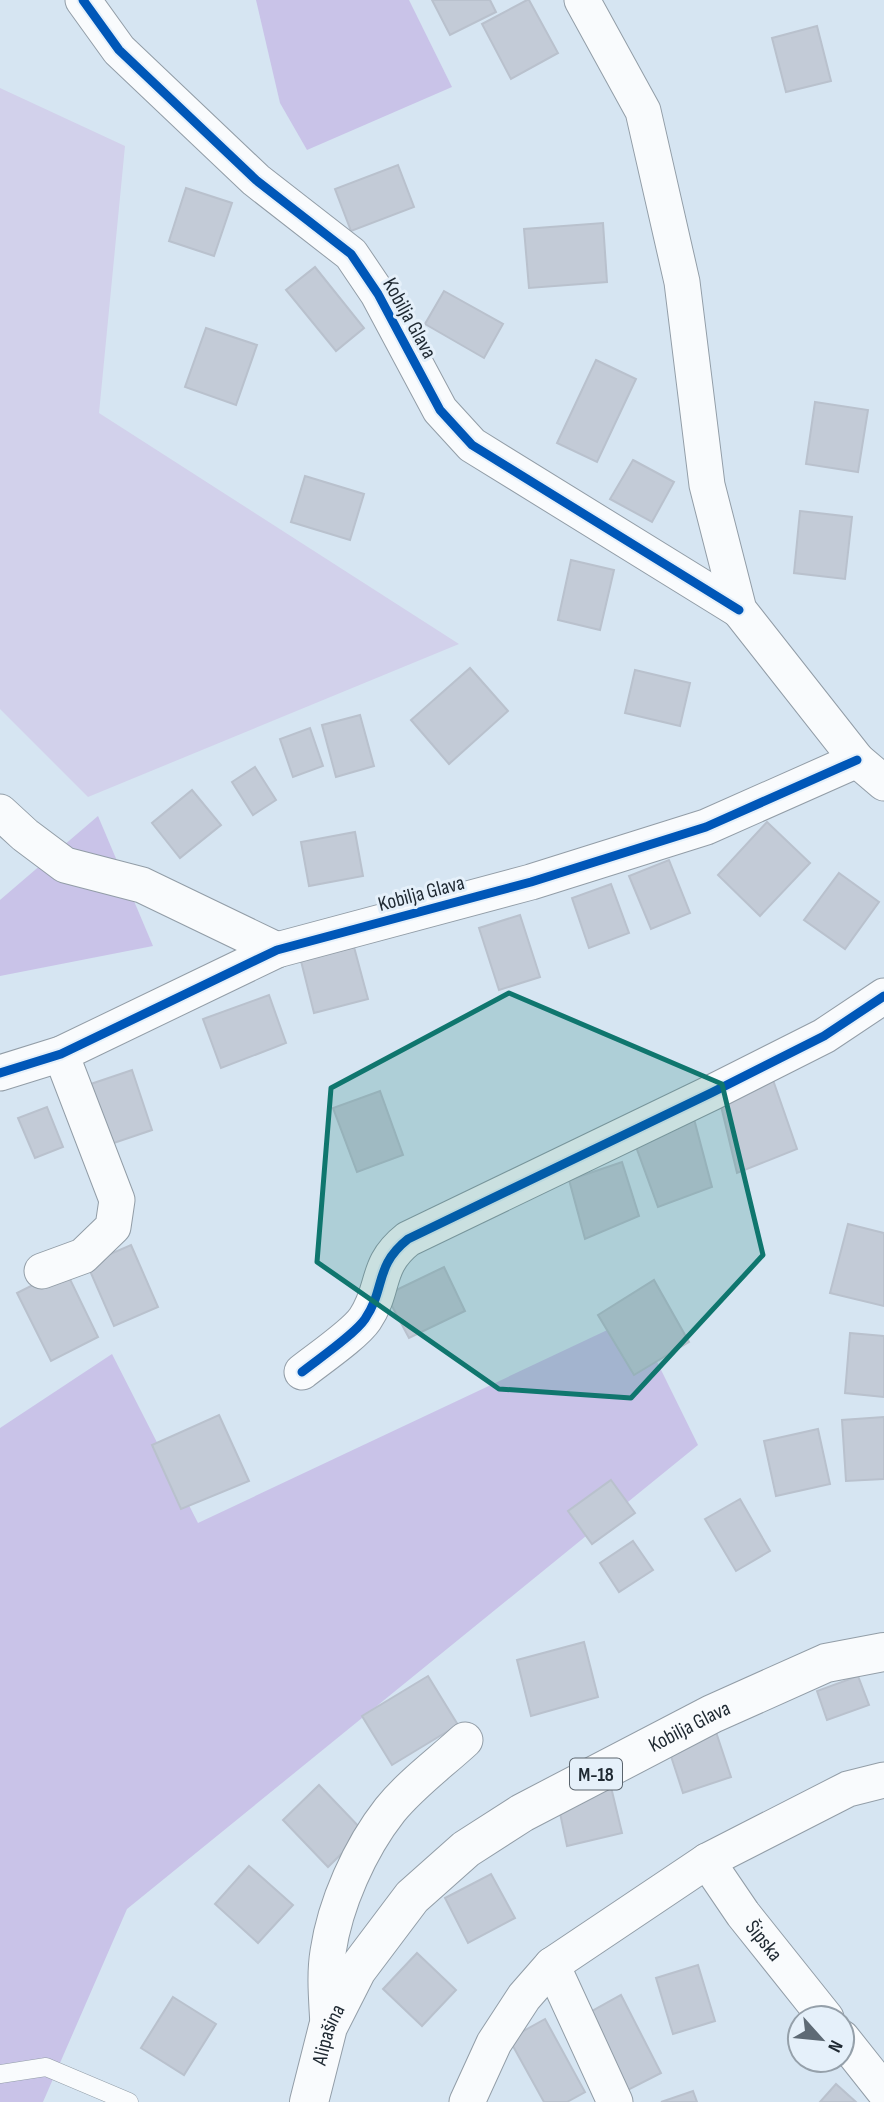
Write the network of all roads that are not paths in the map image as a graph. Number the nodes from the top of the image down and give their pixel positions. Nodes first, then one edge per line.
1 (83, 0) edge
2 (582, 0) edge
3 (739, 610) junction
4 (857, 760) junction
5 (884, 783) edge
6 (0, 812) edge
7 (277, 950) junction
8 (884, 996) edge
9 (61, 1054) junction
10 (0, 1073) edge
11 (42, 1271) dead end
12 (302, 1372) dead end
13 (884, 1652) edge
14 (465, 1740) dead end
15 (884, 1780) edge
16 (707, 1861) junction
17 (552, 1965) junction
18 (357, 1970) joint
19 (815, 2004) edge
20 (328, 2027) junction
21 (856, 2056) edge
22 (0, 2074) edge
23 (884, 2091) edge
24 (129, 2102) edge
25 (309, 2102) edge
26 (467, 2102) edge
27 (615, 2102) edge

1 - 3 street, Kobilja Glava
2 - 3 street, Kobilja Glava
3 - 4 street, Kobilja Glava
4 - 5 street, Kobilja Glava
4 - 7 street, Kobilja Glava
6 - 7 street
7 - 9 street, Kobilja Glava
8 - 12 street
9 - 10 street, Kobilja Glava
9 - 11 street
13 - 18 main road, Kobilja Glava / M-18
14 - 20 street
15 - 16 street
16 - 17 street
16 - 19 street, Šipska
17 - 26 street
17 - 27 street
18 - 20 main road, Alipašina / M-18
20 - 25 main road, Alipašina / M-18
21 - 23 street
22 - 24 lane

